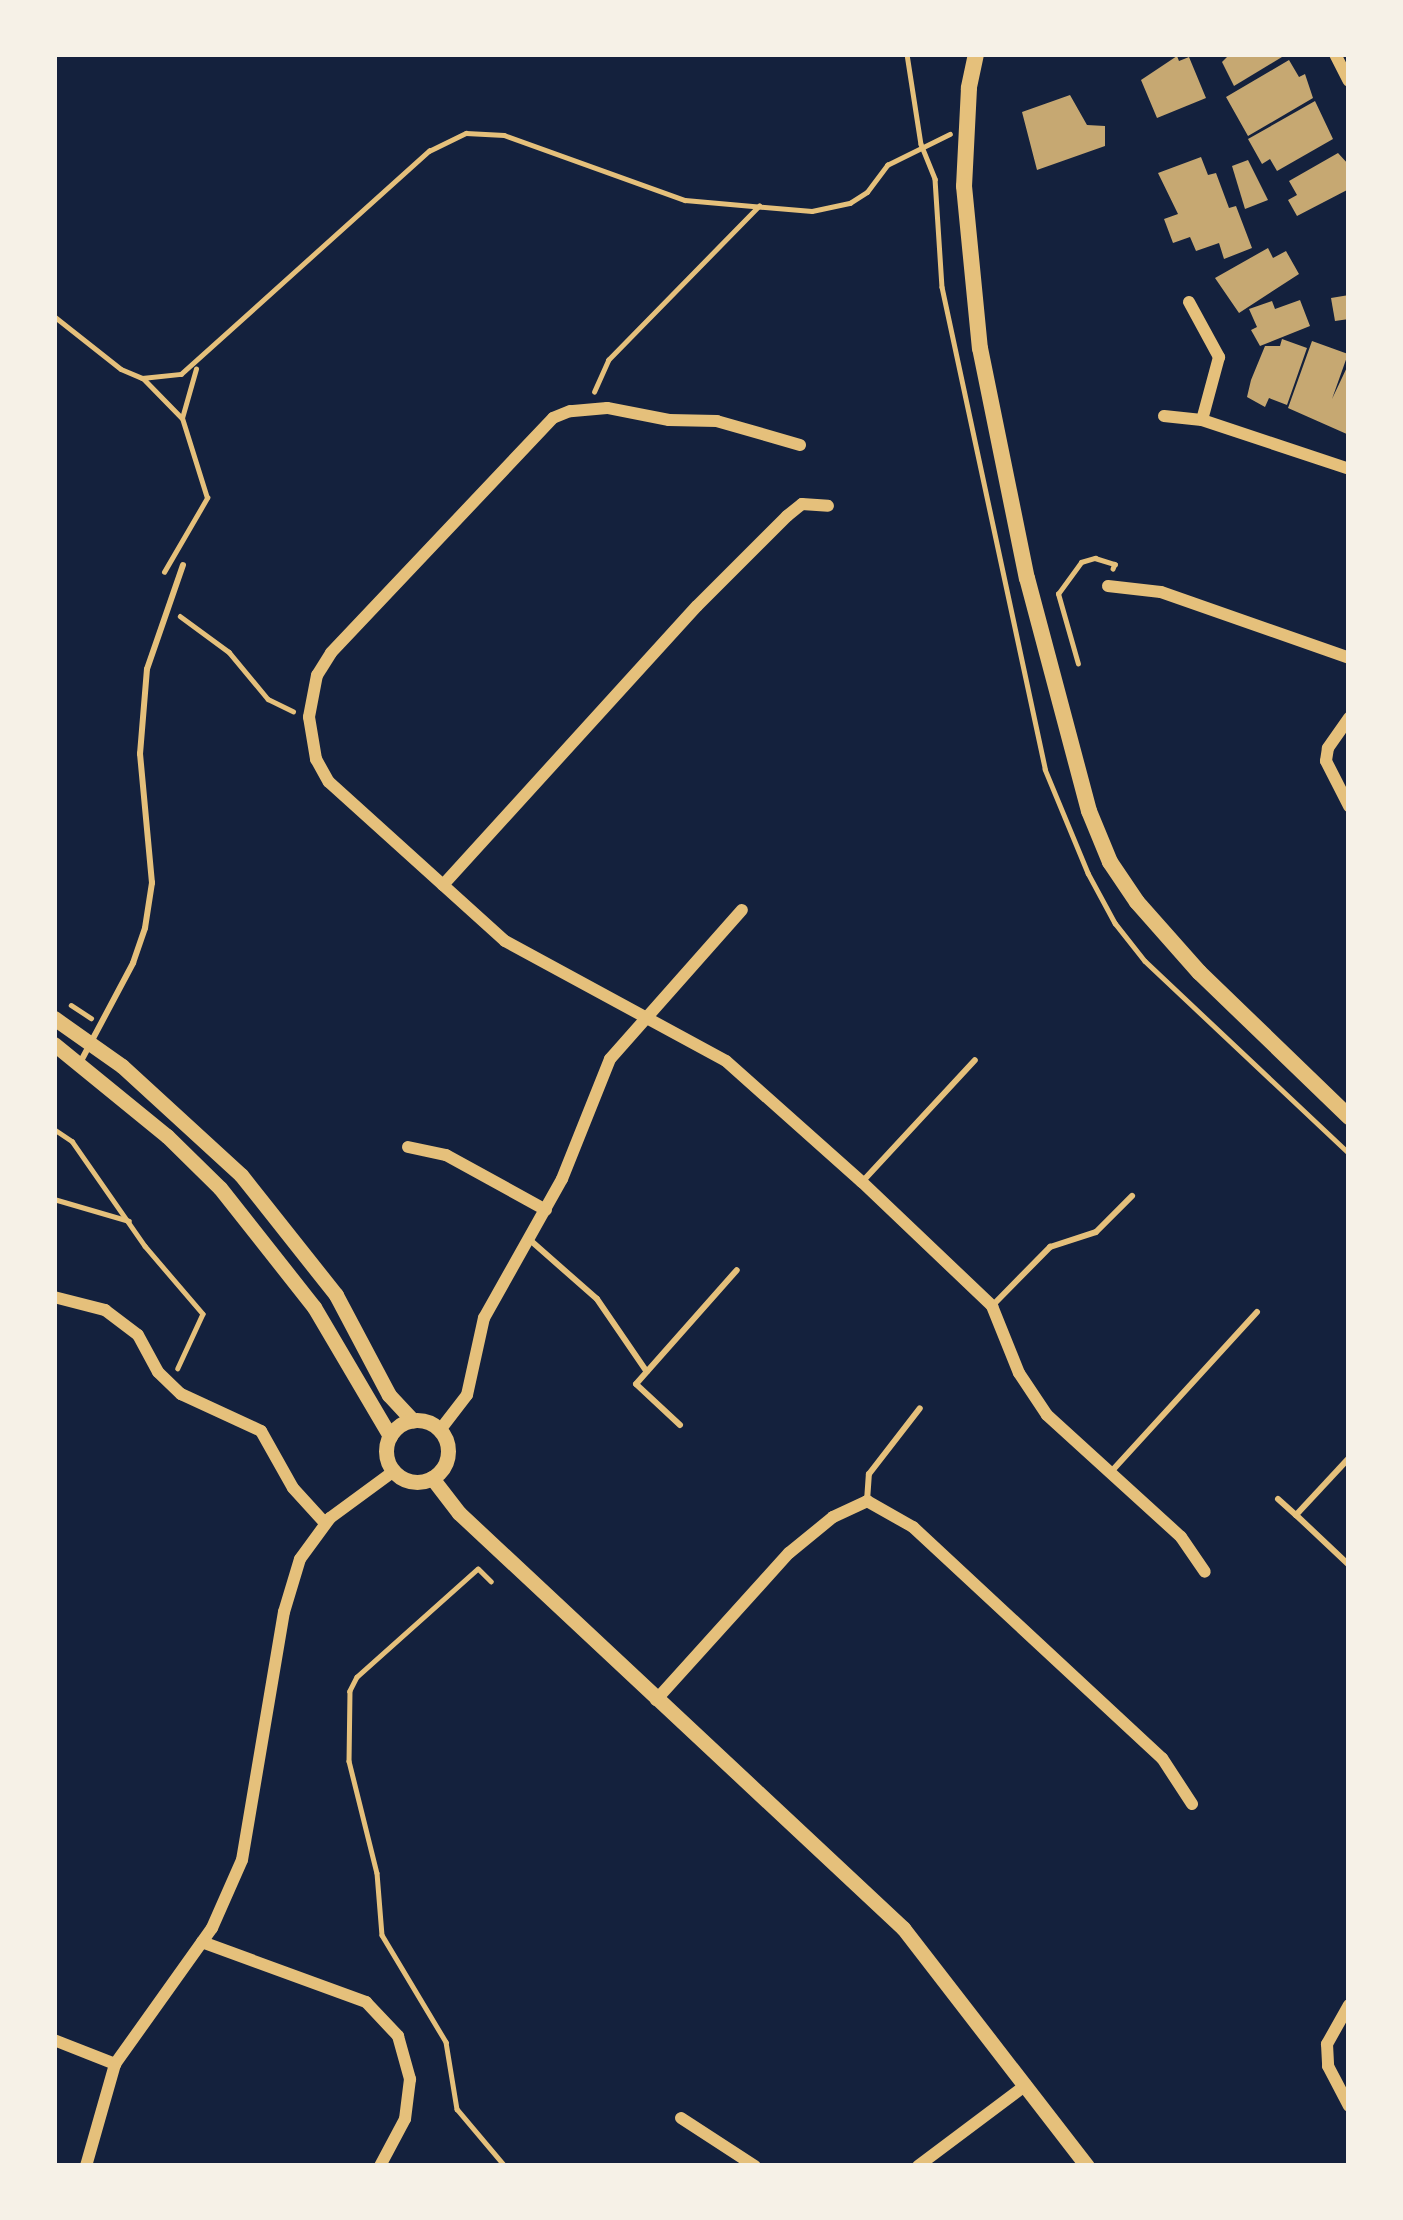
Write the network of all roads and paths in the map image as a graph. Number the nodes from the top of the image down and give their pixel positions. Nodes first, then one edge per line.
1 (908, 54) edge
2 (976, 54) edge
3 (1334, 54) edge
4 (1349, 81) edge
5 (966, 130) junction
6 (921, 144) junction
7 (759, 206) junction
8 (1189, 302) dead end
9 (54, 316) edge
10 (199, 364) junction
11 (142, 378) junction
12 (592, 407) junction
13 (1164, 416) dead end
14 (182, 418) junction
15 (1202, 420) junction
16 (800, 445) dead end
17 (1349, 469) edge
18 (828, 506) dead end
19 (183, 565) dead end
20 (1108, 586) joint
21 (166, 610) junction
22 (1349, 658) edge
23 (1078, 664) dead end
24 (309, 717) junction
25 (1349, 718) edge
26 (1349, 806) edge
27 (443, 885) junction
28 (742, 910) dead end
29 (65, 1003) dead end
30 (54, 1018) edge
31 (643, 1018) junction
32 (101, 1024) junction
33 (91, 1042) junction
34 (54, 1044) edge
35 (975, 1060) dead end
36 (81, 1061) junction
37 (1349, 1114) edge
38 (54, 1129) edge
39 (408, 1147) dead end
40 (862, 1182) junction
41 (1132, 1196) dead end
42 (54, 1199) edge
43 (546, 1210) junction
44 (129, 1221) junction
45 (530, 1240) junction
46 (737, 1270) dead end
47 (54, 1297) edge
48 (992, 1306) junction
49 (1257, 1312) dead end
50 (647, 1372) junction
51 (168, 1384) junction
52 (920, 1408) dead end
53 (413, 1420) junction
54 (680, 1425) dead end
55 (440, 1430) junction
56 (390, 1436) junction
57 (1349, 1457) edge
58 (394, 1471) junction
59 (1110, 1473) junction
60 (432, 1478) junction
61 (1278, 1499) dead end
62 (867, 1501) junction
63 (1296, 1515) junction
64 (325, 1523) junction
65 (1349, 1564) edge
66 (1205, 1572) dead end
67 (490, 1582) dead end
68 (656, 1700) junction
69 (1192, 1804) dead end
70 (202, 1942) junction
71 (1349, 2005) edge
72 (54, 2040) edge
73 (116, 2064) junction
74 (1026, 2085) junction
75 (1349, 2106) edge
76 (681, 2118) dead end
77 (86, 2166) edge
78 (380, 2166) edge
79 (506, 2166) edge
80 (755, 2166) edge
81 (918, 2166) edge
82 (1087, 2166) edge

1 - 6 path
2 - 5 main road
3 - 4 street
5 - 6 path
5 - 37 main road
6 - 7 path
7 - 10 path
7 - 12 path
8 - 15 street
9 - 11 path
10 - 11 path
10 - 14 path
11 - 14 path
12 - 16 street
12 - 24 street
13 - 15 street
14 - 21 path
15 - 17 street
18 - 27 street
19 - 21 lane
20 - 22 street
20 - 23 path
21 - 24 path
21 - 32 lane
24 - 27 street
25 - 26 street
27 - 31 street
28 - 31 street
29 - 32 path
30 - 33 street
31 - 40 street
31 - 43 street
32 - 33 lane
33 - 36 lane
33 - 53 street
34 - 36 street
35 - 40 lane
36 - 56 street
38 - 44 path
39 - 43 street
40 - 48 street
41 - 48 lane
42 - 44 path
43 - 45 street
44 - 51 path
45 - 50 lane
45 - 55 street
46 - 50 lane
47 - 51 street
48 - 59 street
49 - 59 lane
50 - 54 lane
51 - 64 street
52 - 62 lane
53 - 55 street
53 - 56 street
55 - 60 street
56 - 58 street
57 - 63 lane
58 - 60 street
58 - 64 street
59 - 66 street
60 - 68 street
61 - 63 lane
62 - 68 street
62 - 69 street
63 - 65 lane
64 - 70 street
67 - 79 path
68 - 74 street
70 - 73 street
70 - 78 street
71 - 75 street
72 - 73 street
73 - 77 street
74 - 81 street
74 - 82 street
76 - 80 street

